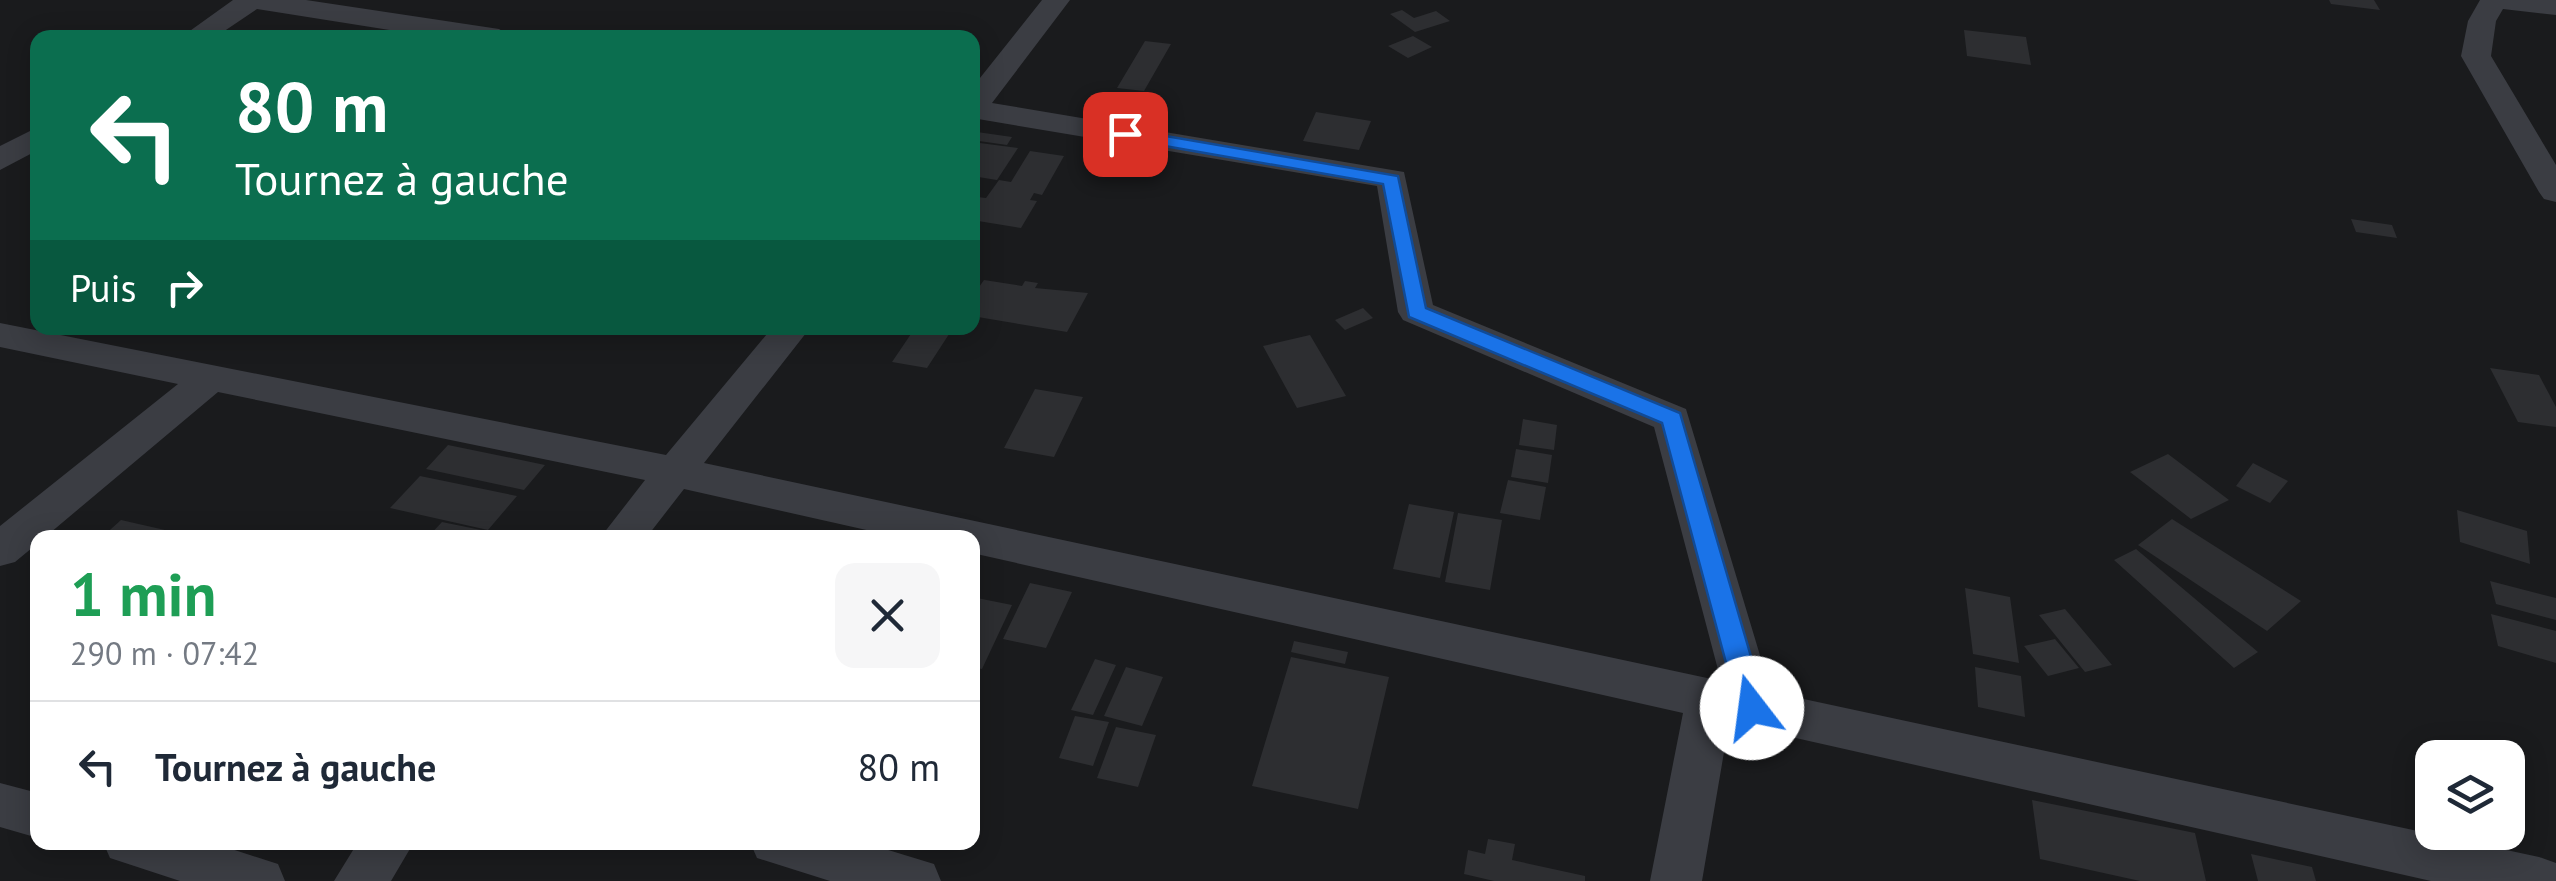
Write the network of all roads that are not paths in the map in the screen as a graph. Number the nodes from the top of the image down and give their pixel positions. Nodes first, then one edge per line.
1 (1056, 0) edge
2 (2494, 0) edge
3 (2556, 7) edge
4 (206, 30) edge
5 (447, 30) edge
6 (980, 99) edge
7 (980, 110) edge
8 (30, 141) edge
9 (0, 160) edge
10 (2556, 192) edge
11 (0, 335) edge
12 (786, 335) edge
13 (211, 378) junction
14 (672, 471) junction
15 (627, 530) edge
16 (940, 530) edge
17 (980, 539) edge
18 (0, 550) edge
19 (1730, 704) junction
20 (0, 805) edge
21 (30, 814) edge
22 (155, 850) edge
23 (383, 850) edge
24 (804, 850) edge
25 (259, 881) edge
26 (360, 881) edge
27 (914, 881) edge
28 (1676, 881) edge
29 (2539, 881) edge

1 - 6 street
2 - 3 street
2 - 10 street
4 - 5 street
7 - 19 street
8 - 9 street
11 - 13 street
12 - 14 street
13 - 14 street
13 - 18 street
14 - 15 street
14 - 16 street
17 - 19 street
19 - 28 street
19 - 29 street
20 - 21 street
22 - 25 street
23 - 26 street
24 - 27 street

